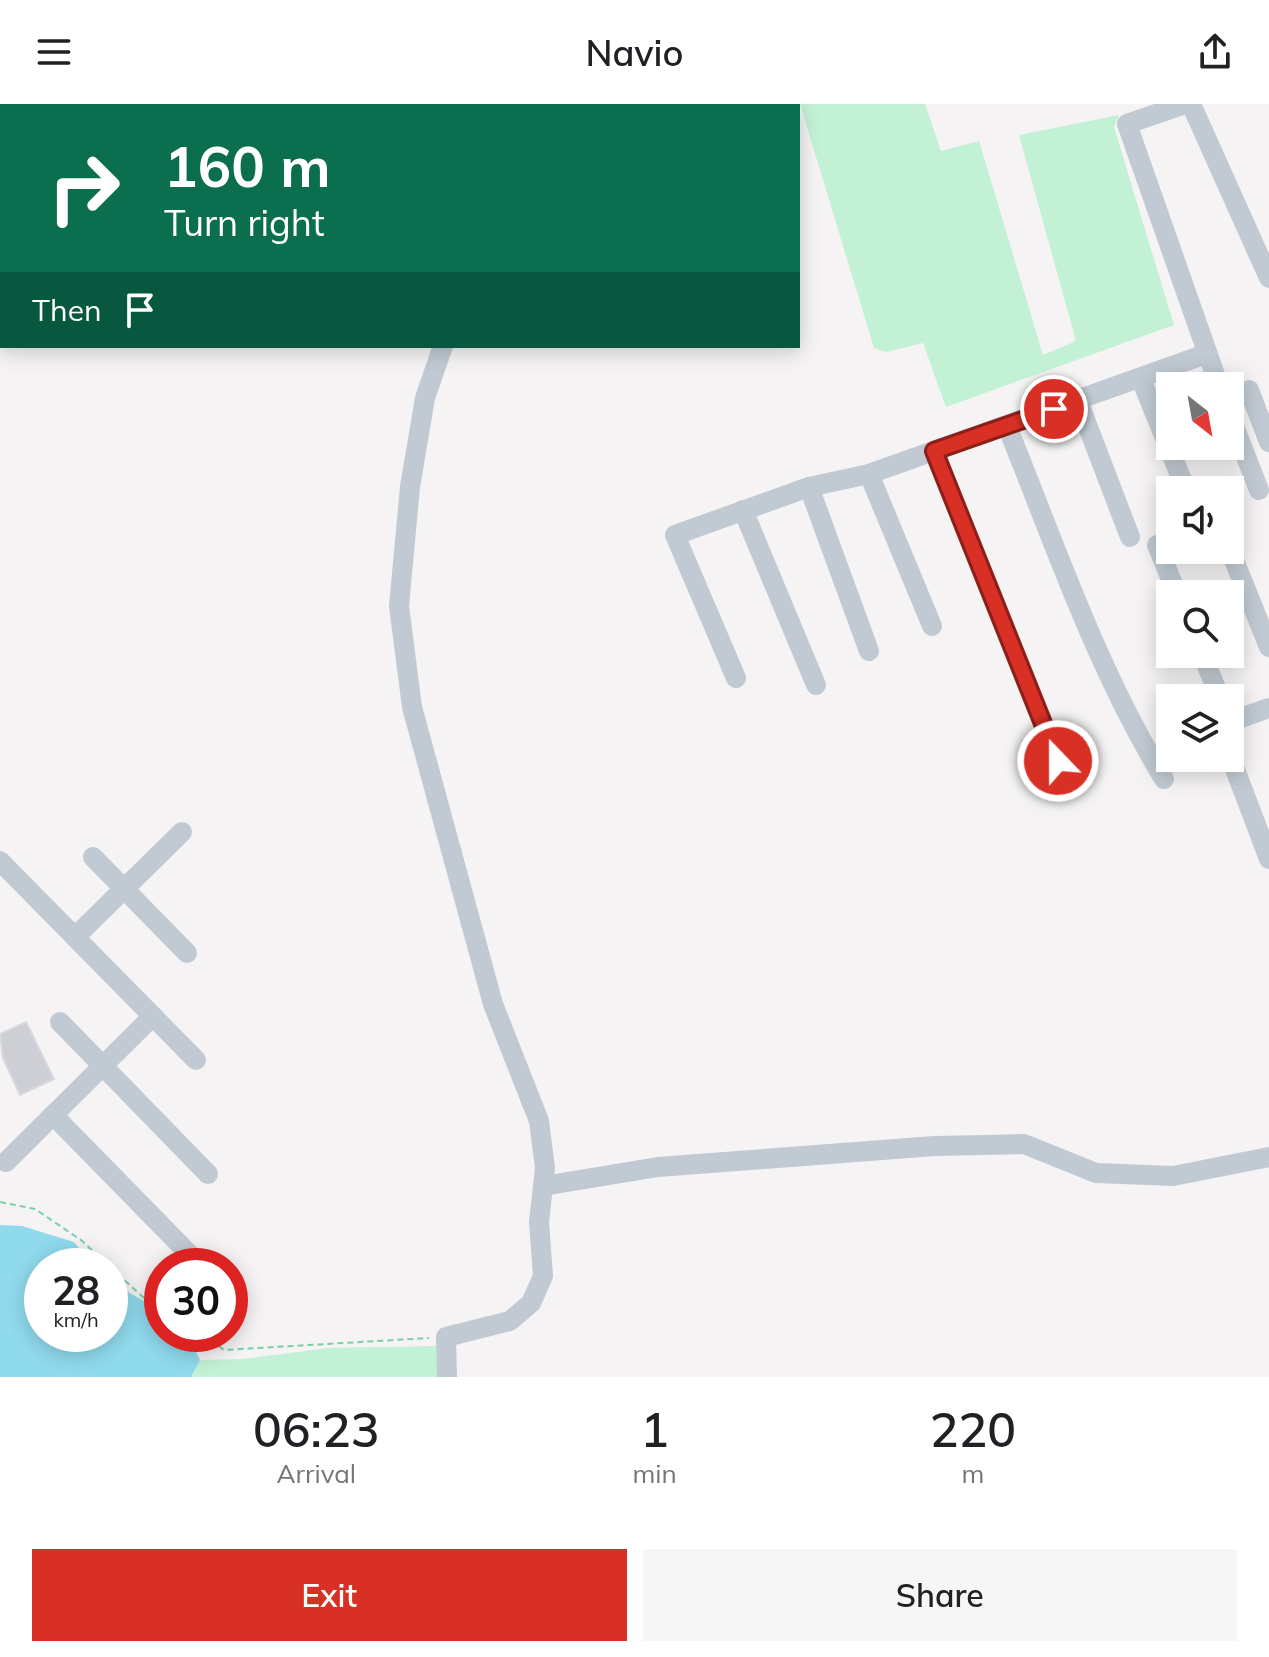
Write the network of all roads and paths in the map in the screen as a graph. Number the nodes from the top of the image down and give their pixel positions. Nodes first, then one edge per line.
1 (1188, 104) edge
2 (1269, 278) edge
3 (442, 348) edge
4 (1206, 354) junction
5 (1213, 372) edge
6 (1141, 379) junction
7 (1249, 390) dead end
8 (1078, 401) junction
9 (1007, 426) junction
10 (1269, 442) edge
11 (934, 451) junction
12 (1244, 452) edge
13 (869, 474) junction
14 (1180, 476) edge
15 (809, 487) junction
16 (1259, 490) dead end
17 (743, 510) junction
18 (1130, 537) dead end
19 (1236, 564) edge
20 (932, 626) dead end
21 (1269, 647) edge
22 (869, 651) dead end
23 (736, 678) dead end
24 (816, 685) dead end
25 (1269, 708) edge
26 (1244, 717) edge
27 (1058, 761) dead end
28 (1236, 772) edge
29 (1164, 779) dead end
30 (182, 832) dead end
31 (93, 857) dead end
32 (1269, 859) edge
33 (0, 861) edge
34 (124, 888) junction
35 (75, 937) junction
36 (187, 953) dead end
37 (153, 1016) junction
38 (60, 1022) dead end
39 (196, 1060) dead end
40 (103, 1066) junction
41 (53, 1115) junction
42 (1269, 1157) edge
43 (6, 1162) dead end
44 (208, 1174) dead end
45 (543, 1186) junction
46 (0, 1202) edge
47 (90, 1248) edge
48 (183, 1248) edge
49 (128, 1283) edge
50 (144, 1298) edge
51 (446, 1337) junction
52 (248, 1349) edge
53 (447, 1377) edge

1 - 2 street
1 - 4 street
3 - 45 street
4 - 5 street
4 - 6 street
6 - 8 street
6 - 14 street
7 - 10 street
8 - 9 street
8 - 18 street
9 - 11 street
9 - 29 street
11 - 13 street
11 - 27 street
12 - 16 street
13 - 15 street
13 - 20 street
15 - 17 street
15 - 22 street
17 - 23 street
17 - 24 street
19 - 21 street
25 - 26 street
28 - 32 street
30 - 34 street
31 - 34 street
33 - 35 street
34 - 35 street
34 - 36 street
35 - 37 street
37 - 39 street
37 - 40 street
38 - 40 street
40 - 41 street
40 - 44 street
41 - 43 street
41 - 48 street
42 - 45 street
45 - 51 street
46 - 47 path
49 - 50 path
51 - 52 path
51 - 53 street

